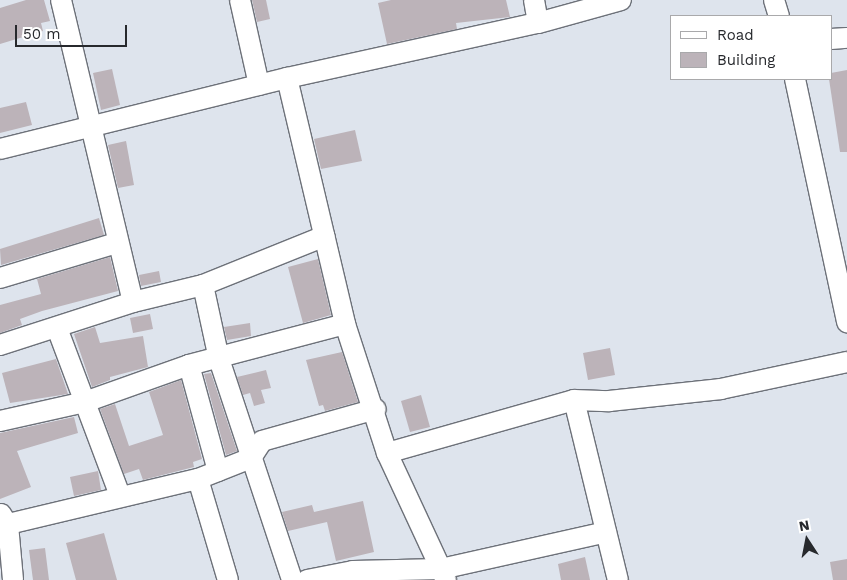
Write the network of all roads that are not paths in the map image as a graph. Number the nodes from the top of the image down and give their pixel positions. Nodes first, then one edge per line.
1 (61, 0) edge
2 (240, 0) edge
3 (534, 0) edge
4 (621, 0) edge
5 (538, 23) junction
6 (847, 38) edge
7 (832, 39) edge
8 (287, 78) junction
9 (795, 80) edge
10 (259, 85) junction
11 (90, 128) junction
12 (0, 149) edge
13 (325, 236) junction
14 (117, 243) junction
15 (0, 278) edge
16 (203, 285) junction
17 (133, 302) junction
18 (847, 322) edge
19 (345, 324) junction
20 (57, 328) junction
21 (0, 345) edge
22 (220, 360) junction
23 (847, 362) edge
24 (189, 365) junction
25 (574, 400) junction
26 (85, 402) junction
27 (376, 409) junction
28 (0, 422) edge
29 (387, 453) junction
30 (251, 458) junction
31 (218, 471) junction
32 (198, 479) junction
33 (120, 496) junction
34 (3, 521) edge
35 (606, 532) junction
36 (443, 575) edge
37 (355, 576) edge
38 (13, 580) edge
39 (228, 580) edge
40 (292, 580) edge
41 (307, 580) edge
42 (618, 580) edge

1 - 11 street
2 - 10 street
3 - 5 street
4 - 5 street
5 - 8 street
6 - 7 street
8 - 10 street
8 - 13 street
9 - 18 street
10 - 11 street
11 - 12 street
11 - 14 street
13 - 16 street
13 - 19 street
14 - 15 street
14 - 17 street
16 - 17 street
16 - 22 street
17 - 20 street
19 - 22 street
19 - 27 street
20 - 21 street
20 - 26 street
22 - 24 street
22 - 30 street
23 - 25 street
24 - 26 street
24 - 31 street
25 - 29 street
25 - 35 street
26 - 28 street
26 - 33 street
27 - 29 street
27 - 30 street
29 - 36 street
30 - 31 street
30 - 40 street
31 - 32 street
32 - 33 street
32 - 39 street
33 - 34 street
34 - 38 street
35 - 36 street
35 - 42 street
36 - 37 street
37 - 41 street

